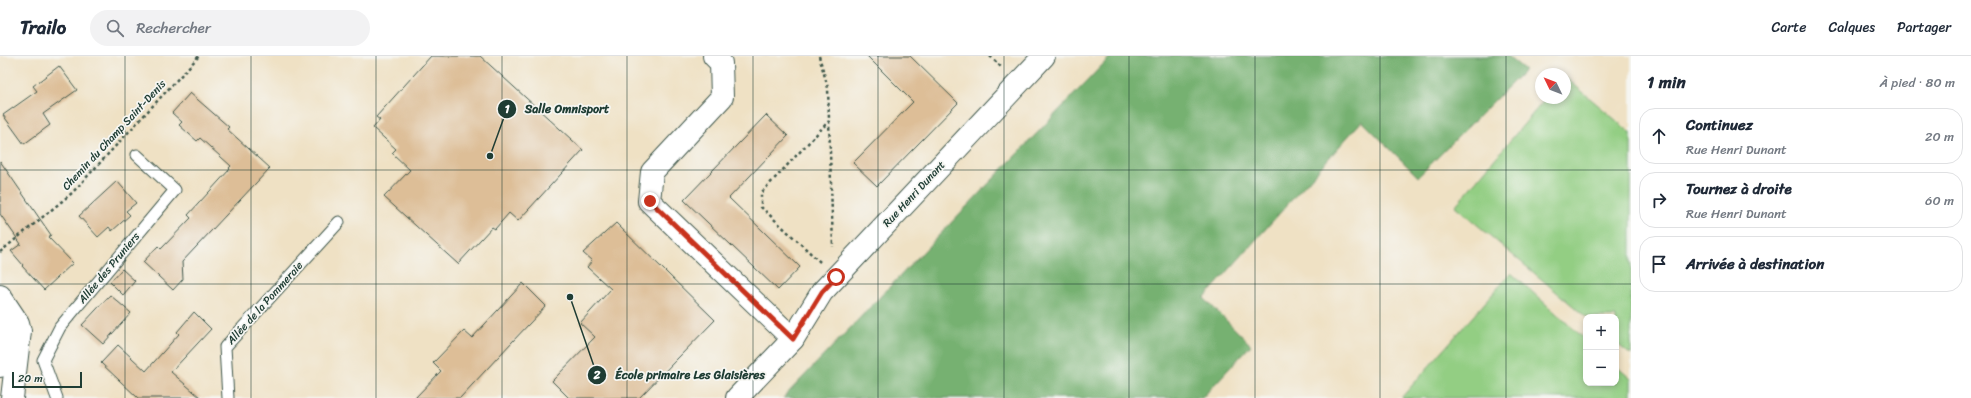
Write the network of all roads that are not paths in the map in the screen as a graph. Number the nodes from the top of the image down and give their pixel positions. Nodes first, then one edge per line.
1 (714, 56) edge
2 (1044, 56) edge
3 (137, 155) dead end
4 (339, 222) dead end
5 (0, 296) edge
6 (0, 302) edge
7 (793, 339) junction
8 (0, 366) edge
9 (12, 398) edge
10 (57, 398) edge
11 (228, 398) edge
12 (737, 398) edge

1 - 7 street
2 - 7 street, Rue Henri Dunant
3 - 10 lane, Allée des Pruniers
4 - 11 lane, Allée de la Pommeraie
5 - 9 street
6 - 8 street
7 - 12 street, Rue Henri Dunant

